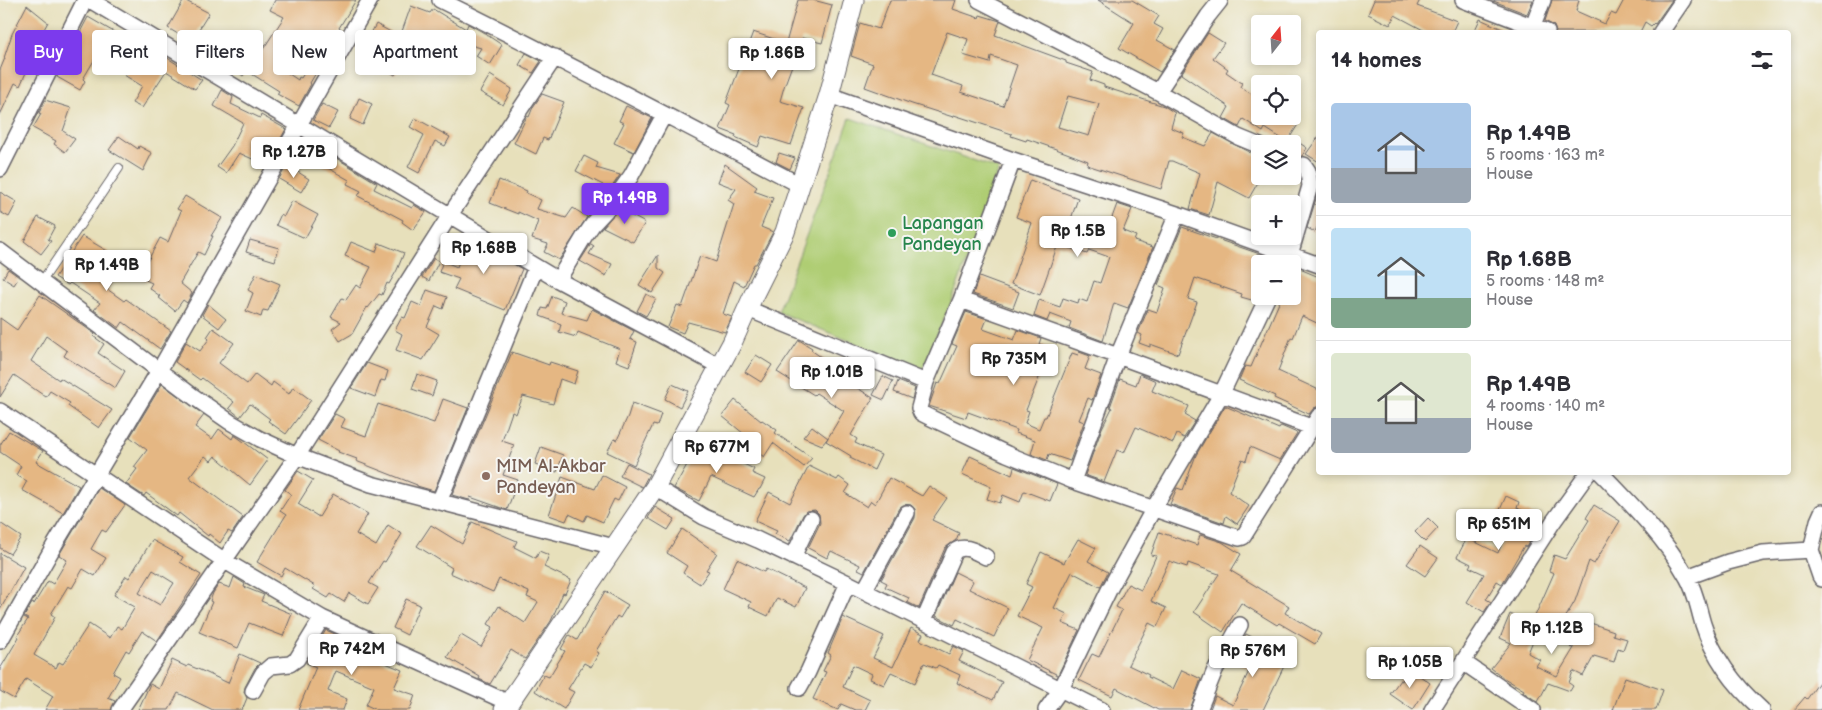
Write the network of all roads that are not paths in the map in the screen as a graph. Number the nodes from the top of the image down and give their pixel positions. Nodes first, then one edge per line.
1 (85, 0) edge
2 (90, 0) edge
3 (370, 0) edge
4 (440, 0) edge
5 (854, 0) edge
6 (979, 0) edge
7 (1463, 0) edge
8 (1543, 0) edge
9 (1683, 0) edge
10 (1220, 1) dead end
11 (1540, 29) edge
12 (1662, 30) edge
13 (555, 57) junction
14 (1158, 92) junction
15 (829, 95) junction
16 (664, 116) junction
17 (299, 125) junction
18 (1251, 142) edge
19 (1013, 160) junction
20 (1301, 163) edge
21 (1301, 165) edge
22 (119, 168) dead end
23 (0, 169) edge
24 (1316, 170) edge
25 (800, 185) junction
26 (1177, 214) junction
27 (450, 215) junction
28 (0, 250) edge
29 (1278, 255) edge
30 (1289, 255) edge
31 (1301, 262) edge
32 (1316, 264) edge
33 (536, 267) junction
34 (558, 280) junction
35 (42, 281) junction
36 (961, 300) junction
37 (1264, 305) edge
38 (748, 309) junction
39 (1118, 356) junction
40 (719, 366) junction
41 (160, 370) junction
42 (926, 382) junction
43 (1222, 394) junction
44 (0, 411) edge
45 (1315, 422) edge
46 (297, 456) junction
47 (1587, 475) edge
48 (1603, 475) edge
49 (96, 476) junction
50 (1073, 481) junction
51 (655, 487) junction
52 (439, 502) junction
53 (1154, 508) junction
54 (1822, 512) edge
55 (907, 513) dead end
56 (811, 519) dead end
57 (614, 547) junction
58 (1811, 550) junction
59 (794, 557) junction
60 (986, 557) dead end
61 (225, 561) junction
62 (1687, 577) junction
63 (1822, 579) edge
64 (848, 583) junction
65 (864, 591) junction
66 (322, 618) junction
67 (924, 620) junction
68 (1240, 625) dead end
69 (0, 641) edge
70 (1463, 662) junction
71 (798, 688) dead end
72 (1061, 689) junction
73 (253, 692) dead end
74 (506, 707) edge
75 (120, 710) edge
76 (1046, 710) edge
77 (1102, 710) edge
78 (1199, 710) edge
79 (1432, 710) edge
80 (1533, 710) edge
81 (1762, 710) edge

1 - 23 street
2 - 17 street
3 - 17 street
4 - 13 street
5 - 15 street
6 - 14 street
7 - 11 street
8 - 11 street
9 - 12 street
10 - 14 street
13 - 16 street
13 - 27 street
14 - 18 street
15 - 19 street
15 - 25 street
16 - 25 street
16 - 34 street
17 - 27 street
17 - 41 street
19 - 26 street
19 - 36 street
20 - 24 street
21 - 30 street
22 - 35 lane
25 - 38 street
26 - 29 street
26 - 39 street
27 - 33 street
27 - 46 street
28 - 35 street
31 - 32 street
33 - 34 street
33 - 52 street
34 - 40 street
35 - 41 street
36 - 39 street
36 - 42 street
37 - 43 street
38 - 40 street
38 - 42 street
39 - 43 street
39 - 50 street
40 - 51 street
41 - 46 street
41 - 49 street
42 - 50 street
43 - 45 street
43 - 53 street
44 - 49 street
45 - 53 street
46 - 52 street
46 - 61 street
47 - 70 street
48 - 62 street
49 - 61 street
49 - 69 street
50 - 53 street
51 - 57 street
51 - 59 street
52 - 57 street
53 - 72 street
54 - 58 street
55 - 65 street
56 - 59 street
57 - 74 street
58 - 62 street
58 - 63 street
59 - 64 street
60 - 67 street
61 - 66 street
61 - 75 street
62 - 81 street
64 - 65 street
64 - 71 street
65 - 67 street
66 - 73 street
66 - 74 street
67 - 72 street
68 - 78 street
70 - 79 street
70 - 80 street
72 - 76 street
72 - 77 street

